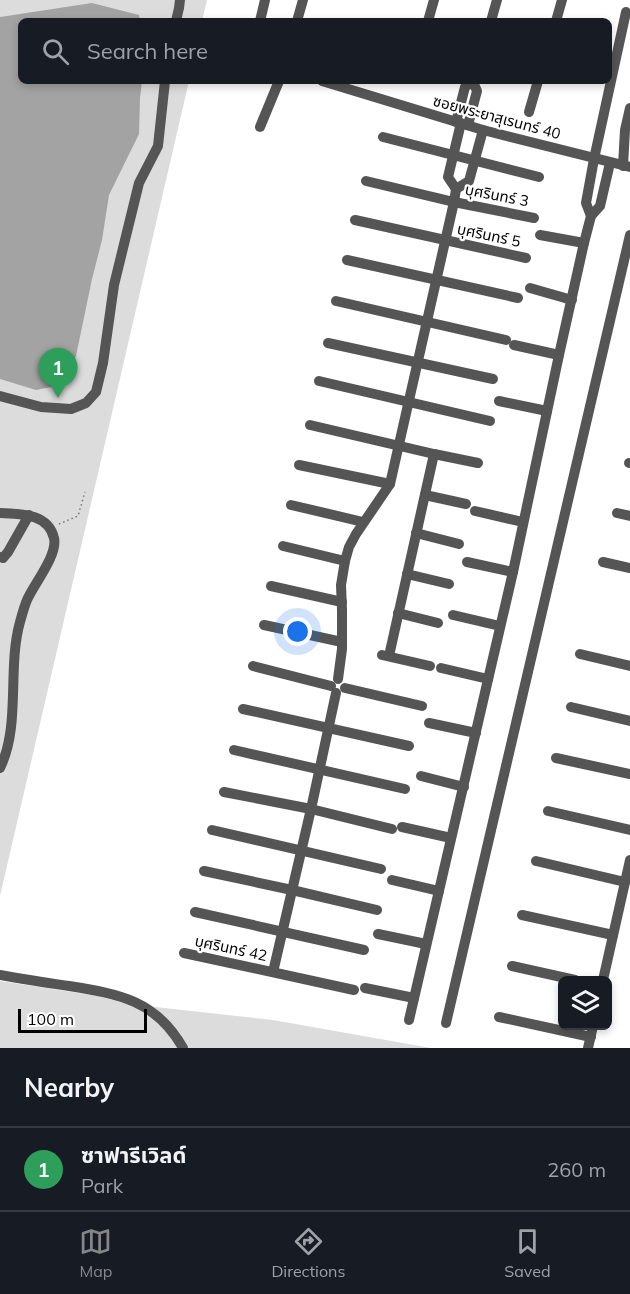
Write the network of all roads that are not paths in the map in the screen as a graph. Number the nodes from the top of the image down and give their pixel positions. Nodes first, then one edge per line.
1 (180, 0) edge
2 (265, 0) edge
3 (303, 0) edge
4 (434, 0) edge
5 (497, 0) edge
6 (562, 0) edge
7 (626, 12) dead end
8 (177, 18) edge
9 (261, 18) edge
10 (298, 18) edge
11 (429, 18) edge
12 (492, 18) edge
13 (557, 18) edge
14 (612, 76) edge
15 (165, 84) edge
16 (278, 84) edge
17 (332, 84) edge
18 (469, 84) edge
19 (537, 84) edge
20 (610, 84) edge
21 (630, 108) edge
22 (529, 112) dead end
23 (462, 123) junction
24 (260, 127) dead end
25 (483, 130) junction
26 (382, 137) dead end
27 (452, 156) junction
28 (594, 159) junction
29 (475, 162) junction
30 (610, 163) junction
31 (627, 167) edge
32 (539, 177) dead end
33 (366, 181) dead end
34 (456, 189) junction
35 (454, 202) junction
36 (591, 216) junction
37 (534, 218) dead end
38 (355, 220) dead end
39 (540, 235) dead end
40 (630, 235) edge
41 (445, 241) junction
42 (585, 243) junction
43 (526, 258) dead end
44 (347, 260) dead end
45 (436, 281) junction
46 (530, 288) dead end
47 (518, 298) dead end
48 (572, 300) junction
49 (336, 301) dead end
50 (427, 323) junction
51 (328, 343) dead end
52 (559, 355) junction
53 (418, 362) junction
54 (493, 380) dead end
55 (319, 381) dead end
56 (0, 396) edge
57 (499, 401) dead end
58 (410, 402) junction
59 (547, 411) junction
60 (490, 421) dead end
61 (310, 425) dead end
62 (399, 446) junction
63 (434, 454) junction
64 (478, 463) dead end
65 (299, 465) dead end
66 (390, 484) junction
67 (425, 495) junction
68 (466, 504) dead end
69 (291, 505) dead end
70 (475, 512) dead end
71 (0, 513) edge
72 (617, 513) dead end
73 (29, 515) junction
74 (630, 516) edge
75 (363, 522) junction
76 (523, 522) junction
77 (416, 533) junction
78 (459, 544) dead end
79 (283, 546) dead end
80 (0, 558) edge
81 (345, 561) junction
82 (467, 562) dead end
83 (603, 562) dead end
84 (630, 568) edge
85 (513, 572) junction
86 (407, 574) junction
87 (449, 584) dead end
88 (270, 586) dead end
89 (342, 602) junction
90 (398, 613) junction
91 (453, 615) dead end
92 (438, 623) dead end
93 (264, 625) dead end
94 (500, 626) junction
95 (342, 642) junction
96 (580, 654) dead end
97 (253, 666) dead end
98 (430, 666) dead end
99 (630, 666) edge
100 (441, 668) dead end
101 (488, 679) junction
102 (338, 686) junction
103 (422, 706) dead end
104 (571, 707) dead end
105 (243, 709) dead end
106 (630, 721) edge
107 (429, 723) dead end
108 (329, 728) junction
109 (476, 733) junction
110 (409, 746) dead end
111 (234, 750) dead end
112 (556, 758) dead end
113 (0, 768) edge
114 (319, 769) junction
115 (630, 774) edge
116 (421, 776) dead end
117 (464, 787) junction
118 (405, 789) dead end
119 (224, 792) dead end
120 (311, 809) junction
121 (548, 811) dead end
122 (212, 830) dead end
123 (630, 830) edge
124 (451, 838) junction
125 (301, 851) junction
126 (630, 860) edge
127 (536, 861) dead end
128 (381, 870) dead end
129 (204, 871) dead end
130 (392, 880) dead end
131 (625, 882) junction
132 (292, 890) junction
133 (439, 891) junction
134 (377, 910) dead end
135 (195, 912) dead end
136 (522, 915) dead end
137 (282, 931) junction
138 (378, 933) dead end
139 (613, 935) junction
140 (426, 945) junction
141 (364, 950) dead end
142 (184, 953) dead end
143 (512, 966) dead end
144 (273, 972) junction
145 (0, 975) edge
146 (604, 976) edge
147 (558, 977) edge
148 (414, 998) junction
149 (499, 1017) dead end
150 (409, 1020) dead end
151 (446, 1023) dead end
152 (590, 1043) edge
153 (183, 1048) edge

1 - 8 street
2 - 9 street
3 - 10 street
4 - 11 street
5 - 12 street
6 - 13 street
7 - 14 street
15 - 56 street
16 - 24 street
17 - 23 street, ซอยพระยาสุเรนทร์ 40
18 - 23 street
19 - 22 street
20 - 28 street
21 - 31 street
23 - 25 street, ซอยพระยาสุเรนทร์ 40
23 - 27 street
25 - 28 street, ซอยพระยาสุเรนทร์ 40
25 - 29 street
26 - 27 street
27 - 29 street
27 - 34 street
28 - 30 street, ซอยพระยาสุเรนทร์ 40
28 - 36 street
29 - 32 street
29 - 34 street
30 - 31 street, ซอยพระยาสุเรนทร์ 40
30 - 36 street
33 - 35 street, บุศรินทร์ 3
34 - 35 street
35 - 37 street, บุศรินทร์ 3
35 - 41 street
36 - 42 street
38 - 41 street, บุศรินทร์ 5
39 - 42 street
40 - 151 street
41 - 43 street, บุศรินทร์ 5
41 - 45 street
42 - 48 street
44 - 45 street
45 - 47 street
45 - 50 street
46 - 48 street
48 - 52 street
49 - 50 street
50 - 52 street
50 - 53 street
51 - 53 street
52 - 59 street
53 - 54 street
53 - 58 street
55 - 58 street
57 - 59 street
58 - 60 street
58 - 62 street
59 - 76 street
61 - 62 street
62 - 63 street
62 - 66 street
63 - 64 street
63 - 67 street
65 - 66 street
66 - 75 street
67 - 68 street
67 - 77 street
69 - 75 street
70 - 76 street
71 - 73 street
72 - 74 street
73 - 80 street
73 - 113 street
75 - 81 street
76 - 85 street
77 - 78 street
77 - 86 street
79 - 81 street
81 - 89 street
82 - 85 street
83 - 84 street
85 - 94 street
86 - 87 street
86 - 90 street
88 - 89 street
89 - 95 street
90 - 92 street
90 - 98 street
91 - 94 street
93 - 95 street
94 - 101 street
95 - 102 street
96 - 99 street
97 - 102 street
100 - 101 street
101 - 109 street
102 - 103 street
102 - 108 street
104 - 106 street
105 - 108 street
107 - 109 street
108 - 110 street
108 - 114 street
109 - 117 street
111 - 114 street
112 - 115 street
114 - 118 street
114 - 120 street
116 - 117 street
117 - 124 street
119 - 120 street
120 - 124 street
120 - 125 street
121 - 123 street
122 - 125 street
124 - 133 street
125 - 128 street
125 - 132 street
126 - 131 street
127 - 131 street
129 - 132 street
130 - 133 street
131 - 139 street
132 - 134 street
132 - 137 street
133 - 140 street
135 - 137 street
136 - 139 street
137 - 141 street
137 - 144 street
138 - 140 street
139 - 146 street
140 - 148 street
142 - 144 street, บุศรินทร์ 42
143 - 147 street
144 - 148 street, บุศรินทร์ 42
145 - 153 street
148 - 150 street
149 - 152 street

